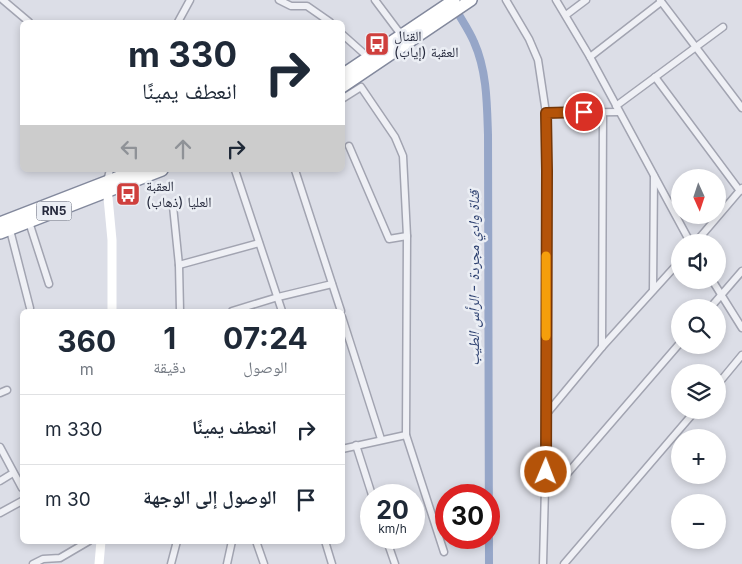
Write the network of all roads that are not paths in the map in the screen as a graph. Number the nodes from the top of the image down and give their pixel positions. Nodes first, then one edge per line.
1 (3, 0) edge
2 (190, 0) edge
3 (279, 0) edge
4 (375, 0) edge
5 (454, 0) edge
6 (506, 0) edge
7 (556, 0) edge
8 (586, 0) edge
9 (660, 1) edge
10 (469, 2) edge
11 (566, 15) junction
12 (436, 19) junction
13 (27, 20) edge
14 (179, 20) edge
15 (327, 20) edge
16 (723, 26) dead end
17 (402, 36) junction
18 (345, 37) edge
19 (694, 47) junction
20 (590, 57) junction
21 (369, 59) junction
22 (345, 74) edge
23 (655, 77) junction
24 (345, 85) edge
25 (345, 97) edge
26 (742, 108) edge
27 (618, 109) junction
28 (603, 112) junction
29 (546, 113) junction
30 (348, 146) dead end
31 (132, 172) edge
32 (152, 172) edge
33 (236, 172) edge
34 (296, 172) edge
35 (654, 175) junction
36 (108, 181) edge
37 (741, 190) edge
38 (173, 206) dead end
39 (29, 222) junction
40 (0, 223) edge
41 (5, 232) edge
42 (686, 234) edge
43 (703, 234) edge
44 (407, 236) junction
45 (259, 243) junction
46 (179, 265) junction
47 (671, 271) edge
48 (742, 271) edge
49 (49, 284) dead end
50 (332, 284) junction
51 (717, 289) edge
52 (653, 290) junction
53 (720, 295) junction
54 (278, 297) junction
55 (717, 299) edge
56 (30, 308) dead end
57 (112, 309) edge
58 (180, 309) edge
59 (239, 309) edge
60 (281, 309) edge
61 (340, 309) edge
62 (345, 326) edge
63 (742, 328) edge
64 (602, 346) junction
65 (671, 353) edge
66 (742, 355) edge
67 (726, 374) edge
68 (7, 390) dead end
69 (0, 393) edge
70 (547, 412) junction
71 (688, 419) edge
72 (406, 435) junction
73 (381, 439) junction
74 (356, 445) junction
75 (0, 447) edge
76 (345, 448) edge
77 (13, 473) junction
78 (0, 481) edge
79 (368, 484) edge
80 (20, 485) edge
81 (546, 489) junction
82 (20, 502) edge
83 (0, 513) edge
84 (84, 544) edge
85 (101, 544) edge
86 (176, 544) edge
87 (231, 544) edge
88 (257, 544) edge
89 (326, 544) edge
90 (390, 549) edge
91 (444, 552) dead end
92 (33, 564) edge
93 (99, 564) edge
94 (171, 564) edge
95 (227, 564) edge
96 (264, 564) edge
97 (332, 564) edge
98 (395, 564) edge
99 (543, 564) edge
100 (564, 564) edge

1 - 13 street
2 - 14 street
3 - 15 street
4 - 17 street
5 - 12 highway
6 - 29 street
7 - 11 street
8 - 11 street
9 - 19 street
9 - 20 street
10 - 12 highway
11 - 20 street
12 - 17 highway
12 - 24 highway
16 - 19 street
17 - 21 highway
18 - 21 street
19 - 23 street
19 - 26 street
20 - 27 street
21 - 22 highway
23 - 27 street
23 - 37 street
25 - 44 street
27 - 28 street
27 - 35 street
28 - 29 street
28 - 64 street
29 - 70 street
30 - 44 street
31 - 36 highway, RN5
32 - 36 highway, RN5
33 - 45 street
34 - 50 street
35 - 42 street
35 - 52 street
36 - 39 highway, RN5
36 - 40 highway, RN5
36 - 57 street
37 - 43 street
38 - 46 street
39 - 41 highway, RN5
39 - 49 street
41 - 56 street
44 - 72 street
45 - 46 street
45 - 54 street
46 - 58 street
47 - 52 street
48 - 53 street
50 - 54 street
50 - 61 street
51 - 53 street
52 - 64 street
53 - 55 street
53 - 63 street
54 - 59 street
54 - 60 street
62 - 73 street
64 - 70 street
65 - 81 street
66 - 67 street
68 - 69 street
70 - 81 street
71 - 100 street
72 - 73 street
72 - 91 street
73 - 74 street
74 - 76 street
74 - 79 street
75 - 77 street
77 - 78 street
77 - 80 street
81 - 99 street
82 - 83 street
84 - 92 street
85 - 93 street
86 - 94 street
87 - 95 street
88 - 96 street
89 - 97 street
90 - 98 street

